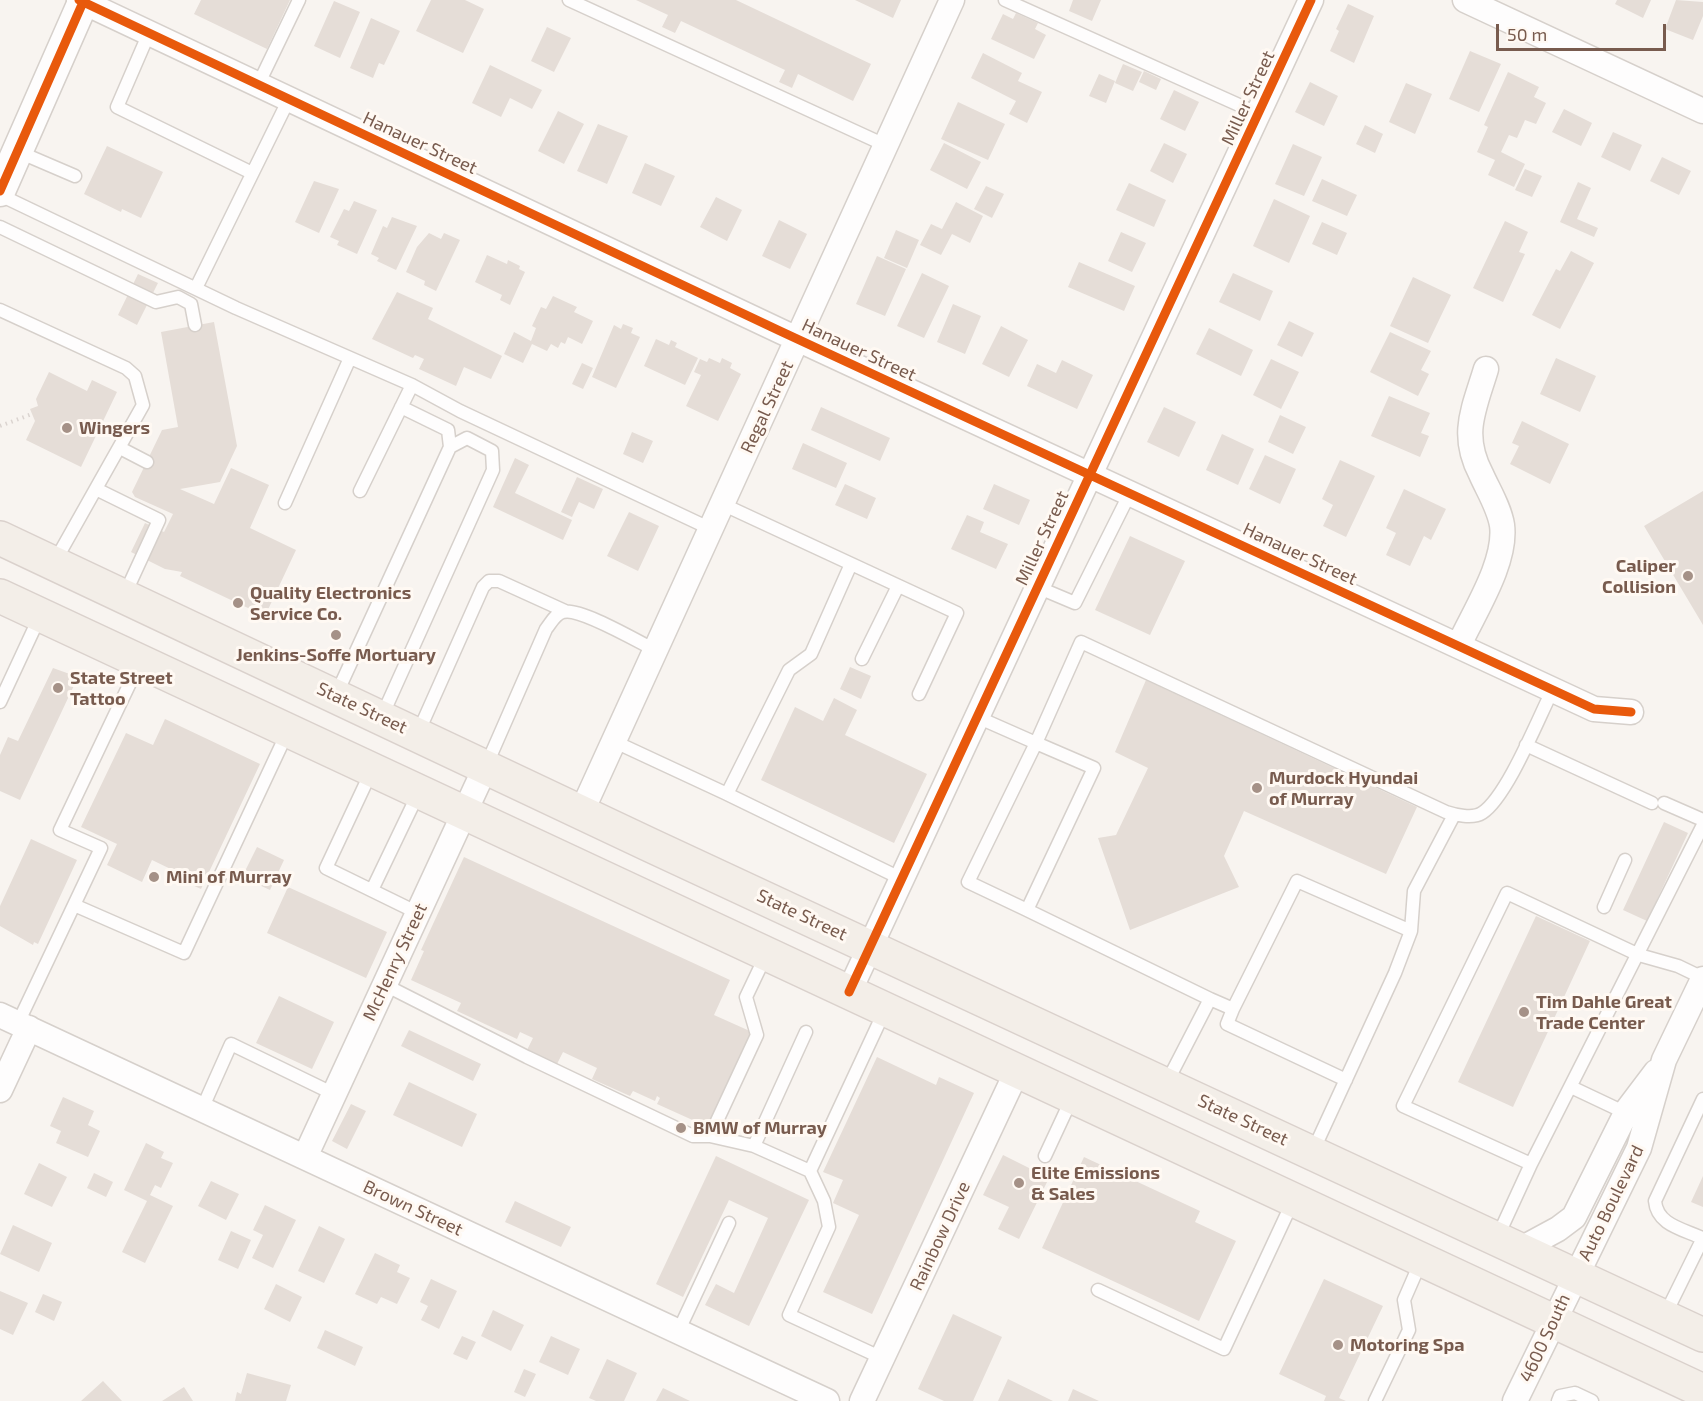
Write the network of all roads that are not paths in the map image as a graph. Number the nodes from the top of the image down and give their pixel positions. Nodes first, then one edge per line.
1 (299, 0) edge
2 (569, 0) edge
3 (952, 0) edge
4 (1005, 0) edge
5 (1311, 0) edge
6 (1467, 0) edge
7 (82, 1) edge
8 (149, 33) junction
9 (258, 85) junction
10 (289, 99) junction
11 (1703, 111) edge
12 (1259, 114) junction
13 (885, 145) junction
14 (17, 151) junction
15 (252, 173) junction
16 (75, 176) dead end
17 (0, 193) edge
18 (0, 227) edge
19 (196, 288) junction
20 (0, 310) edge
21 (195, 325) dead end
22 (798, 340) junction
23 (350, 358) junction
24 (1486, 369) dead end
25 (412, 385) junction
26 (401, 407) junction
27 (450, 447) junction
28 (120, 448) junction
29 (147, 462) dead end
30 (1091, 475) junction
31 (96, 489) junction
32 (360, 490) dead end
33 (1130, 493) junction
34 (285, 503) dead end
35 (722, 504) junction
36 (711, 529) junction
37 (0, 538) edge
38 (54, 563) junction
39 (851, 564) junction
40 (897, 586) junction
41 (1037, 587) junction
42 (0, 596) edge
43 (124, 596) junction
44 (565, 611) junction
45 (41, 615) junction
46 (1459, 645) junction
47 (655, 650) junction
48 (862, 659) dead end
49 (141, 661) junction
50 (1553, 689) junction
51 (919, 694) dead end
52 (336, 695) junction
53 (0, 702) edge
54 (1631, 712) dead end
55 (381, 717) junction
56 (977, 717) junction
57 (289, 730) junction
58 (418, 734) junction
59 (614, 741) junction
60 (1036, 743) junction
61 (1526, 745) junction
62 (486, 766) junction
63 (372, 769) junction
64 (419, 791) junction
65 (727, 794) junction
66 (465, 812) junction
67 (581, 813) junction
68 (1454, 815) junction
69 (1703, 820) edge
70 (1703, 825) edge
71 (1625, 860) dead end
72 (902, 879) junction
73 (372, 890) junction
74 (74, 905) junction
75 (1604, 908) dead end
76 (1027, 910) junction
77 (418, 913) junction
78 (1412, 931) junction
79 (871, 946) junction
80 (766, 954) junction
81 (1639, 955) junction
82 (1703, 978) edge
83 (385, 985) junction
84 (849, 992) junction
85 (1210, 999) junction
86 (885, 1009) junction
87 (1233, 1009) junction
88 (16, 1022) edge
89 (806, 1032) dead end
90 (1664, 1060) junction
91 (1017, 1071) junction
92 (1346, 1080) junction
93 (1166, 1084) junction
94 (1571, 1087) junction
95 (0, 1090) edge
96 (334, 1094) junction
97 (1072, 1097) junction
98 (1703, 1099) edge
99 (201, 1109) junction
100 (1626, 1113) junction
101 (710, 1136) junction
102 (754, 1146) junction
103 (1313, 1152) junction
104 (1045, 1156) dead end
105 (305, 1157) junction
106 (1531, 1164) junction
107 (810, 1171) junction
108 (1293, 1200) junction
109 (729, 1222) dead end
110 (1703, 1238) edge
111 (1509, 1244) junction
112 (1421, 1260) junction
113 (1575, 1275) junction
114 (1098, 1290) dead end
115 (1665, 1316) junction
116 (1553, 1321) junction
117 (678, 1332) junction
118 (1703, 1335) edge
119 (882, 1358) junction
120 (1703, 1391) edge
121 (827, 1401) edge
122 (862, 1401) edge
123 (1375, 1401) edge
124 (1515, 1401) edge
125 (1558, 1401) edge
126 (1592, 1401) edge

1 - 9 lane
2 - 13 lane
3 - 13 street, Regal Street
4 - 12 lane
5 - 12 street, Miller Street
6 - 11 street
7 - 8 street, Hanauer Street
7 - 14 street
8 - 9 street, Hanauer Street
8 - 15 lane
9 - 10 street, Hanauer Street
10 - 15 lane
10 - 22 street, Hanauer Street
12 - 30 street, Miller Street
13 - 22 street, Regal Street
14 - 16 lane
14 - 17 street
15 - 19 lane
17 - 19 lane
18 - 21 lane
19 - 23 lane
20 - 28 lane
22 - 30 street, Hanauer Street
22 - 35 street, Regal Street
23 - 25 lane
23 - 34 lane
24 - 46 street
25 - 26 lane
25 - 36 lane
26 - 27 lane
26 - 32 lane
27 - 52 lane
27 - 55 lane
28 - 29 lane
28 - 31 lane
30 - 33 street, Hanauer Street
30 - 41 street, Miller Street
31 - 38 lane
31 - 43 lane
33 - 41 lane
33 - 46 street, Hanauer Street
35 - 36 street, Regal Street
35 - 39 lane
36 - 47 street, Regal Street
37 - 38 main road, State Street
38 - 43 main road, State Street
39 - 40 lane
39 - 65 lane
40 - 48 lane
40 - 51 lane
41 - 56 street, Miller Street
42 - 45 main road
43 - 52 main road, State Street
44 - 47 lane
44 - 58 lane
44 - 62 lane
45 - 49 main road
45 - 53 lane
46 - 50 street, Hanauer Street
47 - 59 street, Regal Street
49 - 57 main road
49 - 74 lane
50 - 54 street, Hanauer Street
50 - 61 lane
52 - 55 main road, State Street
55 - 58 main road, State Street
56 - 60 lane
56 - 72 street, Miller Street
57 - 63 main road
57 - 74 lane
58 - 62 main road, State Street
59 - 65 lane
59 - 67 street, Regal Street
60 - 68 lane
60 - 76 lane
60 - 76 lane
61 - 68 lane
61 - 69 lane
62 - 66 street, McHenry Street
62 - 67 main road, State Street
63 - 64 main road
63 - 73 lane
64 - 66 main road
64 - 73 lane
65 - 72 lane
66 - 77 street, McHenry Street
66 - 80 main road
67 - 79 main road, State Street
68 - 78 lane
70 - 81 lane
71 - 75 lane
72 - 79 street, Miller Street
73 - 77 lane
74 - 88 lane
76 - 85 lane
77 - 83 street, McHenry Street
78 - 87 lane
78 - 92 lane
79 - 84 street, Miller Street
79 - 93 main road, State Street
80 - 84 main road
80 - 101 lane
81 - 82 lane
81 - 94 lane
81 - 106 lane
82 - 90 street, Auto Boulevard
83 - 96 street, McHenry Street
83 - 101 lane
84 - 86 main road
85 - 87 lane
85 - 93 lane
86 - 91 main road
86 - 107 lane
87 - 92 lane
88 - 95 street
88 - 99 street, Brown Street
89 - 102 lane
90 - 100 street, Auto Boulevard
90 - 113 street, Auto Boulevard
91 - 97 main road
91 - 119 street, Rainbow Drive
92 - 103 lane
93 - 103 main road, State Street
94 - 100 lane
94 - 106 lane
96 - 99 lane
96 - 105 street, McHenry Street
97 - 104 lane
97 - 108 main road
98 - 110 lane
99 - 105 street, Brown Street
100 - 111 street, Auto Boulevard
101 - 102 lane
102 - 107 lane
103 - 111 main road, State Street
105 - 117 street, Brown Street
106 - 111 lane
107 - 119 lane
108 - 112 main road
108 - 114 lane
109 - 117 lane
110 - 115 lane
111 - 113 main road, State Street
112 - 116 main road
112 - 123 lane
113 - 115 main road, State Street
113 - 116 street, 4600 South
115 - 118 main road, State Street
116 - 120 main road
116 - 124 street, 4600 South
117 - 121 street, Brown Street
119 - 122 street, Rainbow Drive
125 - 126 lane

